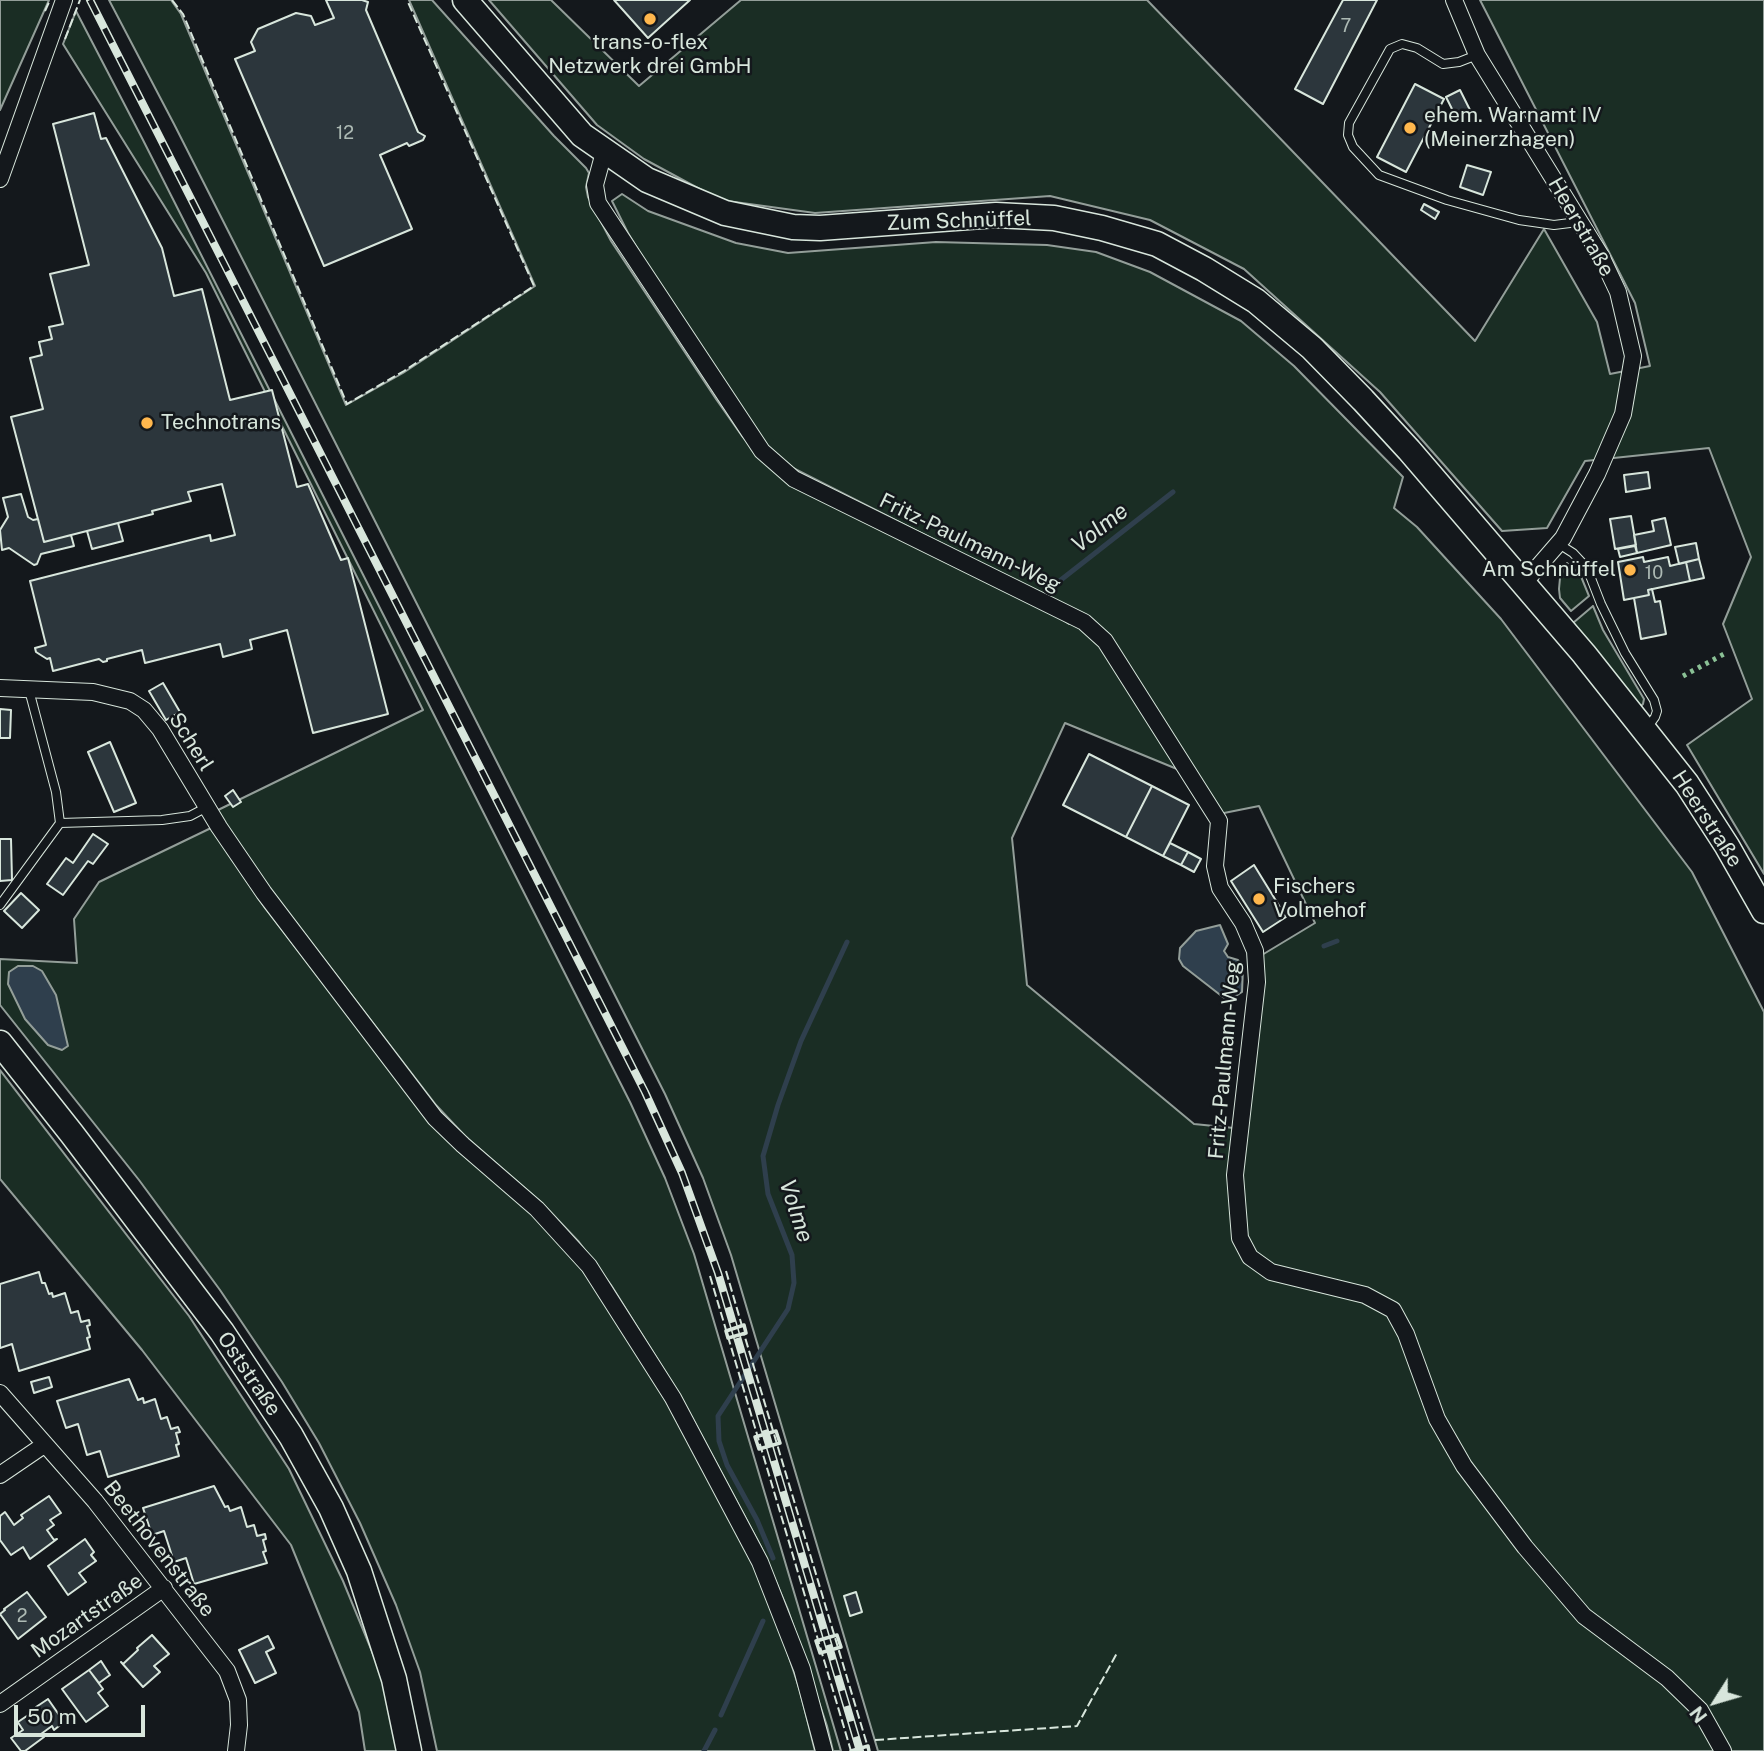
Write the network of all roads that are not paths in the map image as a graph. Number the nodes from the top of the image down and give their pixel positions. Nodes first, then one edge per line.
1 (64, 0) edge
2 (465, 0) edge
3 (1454, 0) edge
4 (1477, 55) junction
5 (604, 152) junction
6 (0, 179) edge
7 (1578, 222) junction
8 (1559, 544) junction
9 (1524, 583) junction
10 (0, 688) edge
11 (29, 690) junction
12 (1644, 730) junction
13 (207, 807) junction
14 (60, 823) junction
15 (0, 905) edge
16 (1764, 911) edge
17 (0, 1043) edge
18 (0, 1394) edge
19 (44, 1444) junction
20 (0, 1475) edge
21 (164, 1588) junction
22 (0, 1704) edge
23 (236, 1751) edge
24 (409, 1751) edge
25 (824, 1751) edge
26 (1723, 1751) edge

1 - 6 street
2 - 5 main road, Zum Schnüffel
3 - 4 street, Heerstraße
4 - 7 street, Heerstraße
4 - 7 lane
5 - 9 main road, Zum Schnüffel
5 - 26 street, Fritz-Paulmann-Weg
7 - 8 street, Heerstraße
8 - 9 street, Heerstraße
8 - 12 lane
9 - 12 main road, Heerstraße
10 - 11 street, Scherl
11 - 13 street, Scherl
11 - 14 lane
12 - 16 main road, Heerstraße
13 - 14 lane
13 - 25 street, Scherl
14 - 15 lane
17 - 24 main road, Oststraße
18 - 19 street, Beethovenstraße
19 - 20 street
19 - 21 street, Beethovenstraße
21 - 22 street, Mozartstraße
21 - 23 street, Beethovenstraße

